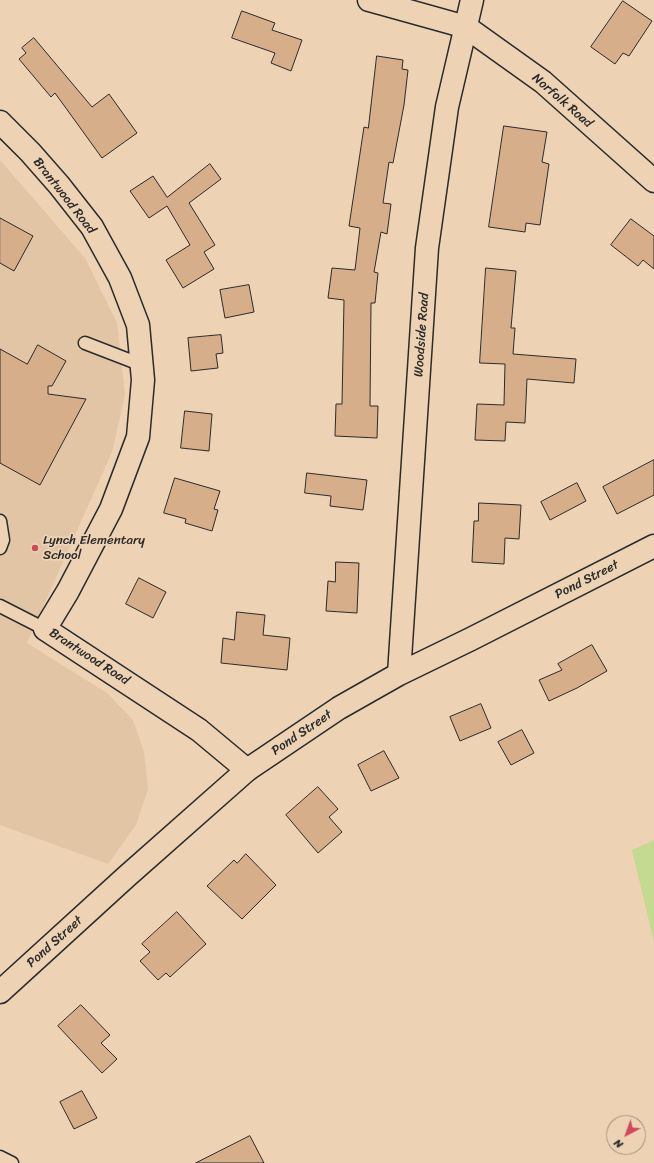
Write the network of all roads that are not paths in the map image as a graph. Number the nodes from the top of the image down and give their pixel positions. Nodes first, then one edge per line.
1 (368, 0) edge
2 (472, 0) edge
3 (466, 27) junction
4 (0, 122) edge
5 (654, 180) edge
6 (85, 343) dead end
7 (142, 365) junction
8 (0, 521) edge
9 (654, 546) edge
10 (0, 548) edge
11 (0, 606) edge
12 (45, 629) junction
13 (399, 674) junction
14 (247, 770) junction
15 (0, 992) edge
16 (0, 1157) edge
17 (12, 1163) edge

1 - 3 street
2 - 3 street, Woodside Road
3 - 5 street, Norfolk Road
3 - 13 street, Woodside Road
4 - 7 street, Brantwood Road
6 - 7 lane
7 - 12 street, Brantwood Road
8 - 10 lane
9 - 13 street, Pond Street
11 - 12 lane
12 - 14 street, Brantwood Road
13 - 14 street, Pond Street
14 - 15 street, Pond Street
16 - 17 lane

